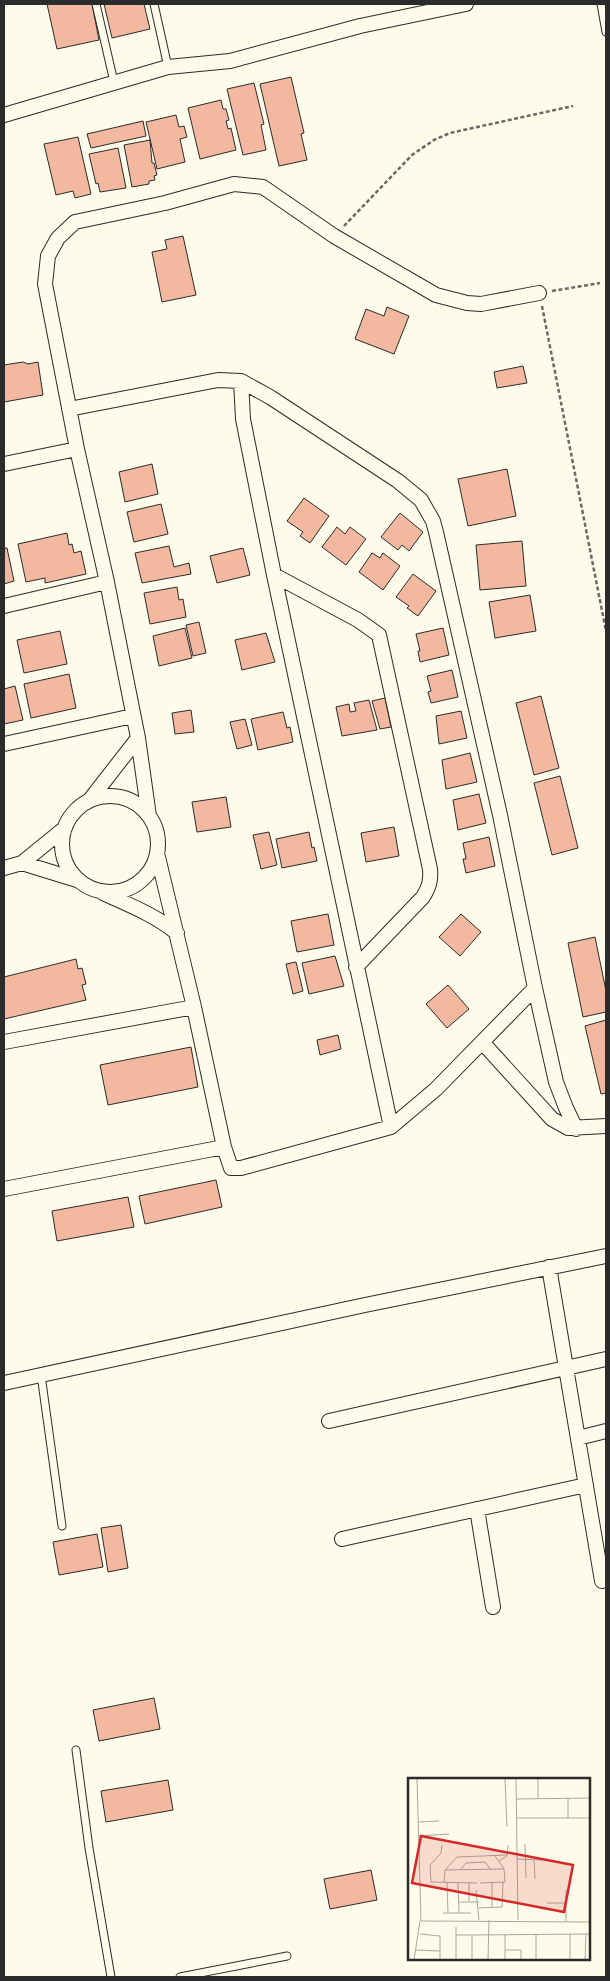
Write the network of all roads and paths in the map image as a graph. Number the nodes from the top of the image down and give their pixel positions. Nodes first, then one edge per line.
1 (96, 4) edge
2 (154, 4) edge
3 (466, 4) edge
4 (601, 4) edge
5 (606, 32) edge
6 (168, 67) junction
7 (114, 82) junction
8 (574, 106) dead end
9 (4, 115) edge
10 (334, 236) junction
11 (600, 283) dead end
12 (539, 294) junction
13 (241, 382) junction
14 (69, 409) junction
15 (77, 449) junction
16 (4, 464) edge
17 (274, 575) junction
18 (107, 582) junction
19 (4, 606) edge
20 (606, 631) edge
21 (134, 716) junction
22 (138, 738) junction
23 (4, 744) edge
24 (89, 801) junction
25 (149, 816) junction
26 (65, 828) junction
27 (158, 853) junction
28 (22, 864) junction
29 (4, 868) edge
30 (77, 880) junction
31 (100, 892) junction
32 (177, 933) junction
33 (356, 967) junction
34 (535, 988) junction
35 (194, 1007) junction
36 (4, 1042) edge
37 (482, 1043) junction
38 (606, 1126) edge
39 (391, 1128) junction
40 (576, 1129) junction
41 (224, 1147) junction
42 (4, 1189) edge
43 (606, 1256) edge
44 (549, 1268) junction
45 (606, 1359) edge
46 (566, 1367) junction
47 (41, 1375) junction
48 (4, 1383) edge
49 (329, 1421) dead end
50 (606, 1431) edge
51 (578, 1438) junction
52 (586, 1485) junction
53 (477, 1509) junction
54 (62, 1526) dead end
55 (342, 1539) dead end
56 (602, 1553) edge
57 (602, 1581) dead end
58 (493, 1607) dead end
59 (76, 1750) dead end
60 (286, 1956) dead end
61 (111, 1977) edge
62 (180, 1977) edge

1 - 7 lane
2 - 6 lane
3 - 6 street
4 - 5 lane
6 - 7 street
7 - 9 street
8 - 10 path
10 - 12 street
10 - 14 street
11 - 12 path
12 - 20 path
13 - 14 street
13 - 17 street
13 - 34 street
14 - 15 street
15 - 16 street
15 - 18 street
17 - 33 street
17 - 33 street
18 - 19 street
18 - 21 street
21 - 22 street
21 - 23 street
22 - 24 street
22 - 25 street
24 - 25 street
24 - 26 street
25 - 27 street
26 - 28 street
26 - 30 street
27 - 31 street
27 - 32 street
28 - 29 street
28 - 30 street
30 - 31 street
31 - 32 street
32 - 35 street
33 - 39 street
34 - 37 street
34 - 40 street
35 - 36 street
35 - 41 street
37 - 39 street
37 - 40 street
38 - 40 street
39 - 41 street
41 - 42 street
43 - 44 street
44 - 46 street
44 - 47 street
45 - 46 street
46 - 49 street
46 - 51 street
47 - 48 street
47 - 54 lane
50 - 51 street
51 - 52 street
52 - 53 street
52 - 56 street
53 - 55 street
53 - 58 street
56 - 57 street
59 - 61 lane
60 - 62 lane

